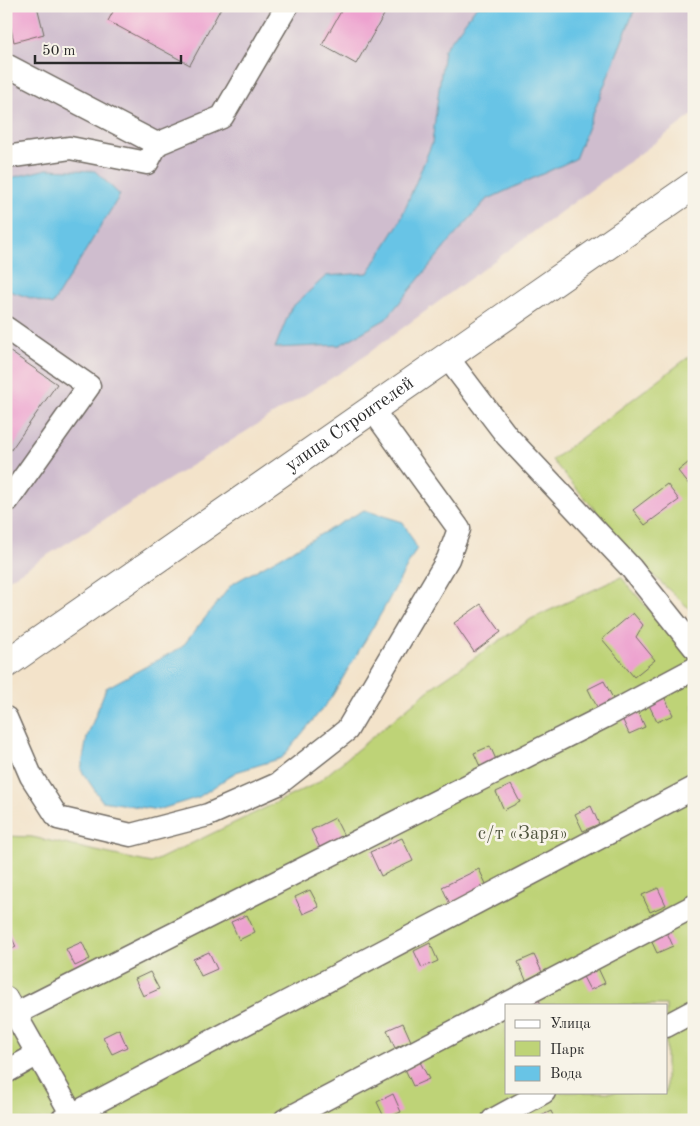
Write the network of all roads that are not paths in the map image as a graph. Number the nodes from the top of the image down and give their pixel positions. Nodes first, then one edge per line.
1 (286, 6) edge
2 (6, 65) edge
3 (157, 144) junction
4 (6, 157) edge
5 (694, 185) edge
6 (6, 328) edge
7 (447, 357) junction
8 (372, 409) junction
9 (8, 500) dead end
10 (631, 568) junction
11 (693, 622) edge
12 (694, 647) edge
13 (6, 664) edge
14 (694, 669) edge
15 (6, 718) edge
16 (694, 788) edge
17 (694, 906) edge
18 (507, 1004) edge
19 (505, 1005) edge
20 (11, 1006) edge
21 (694, 1011) edge
22 (668, 1025) edge
23 (38, 1054) junction
24 (6, 1072) edge
25 (540, 1094) edge
26 (70, 1118) edge
27 (285, 1120) edge
28 (493, 1120) edge

1 - 3 lane
2 - 3 lane
3 - 4 lane
5 - 7 main road, улица Строителей
6 - 9 lane
7 - 8 main road, улица Строителей
7 - 10 lane
8 - 13 main road, улица Строителей
8 - 15 lane
10 - 11 lane
10 - 12 lane
14 - 20 lane
16 - 26 lane
17 - 18 lane
19 - 27 lane
20 - 23 lane
21 - 22 lane
23 - 24 lane
23 - 26 lane
25 - 28 lane

